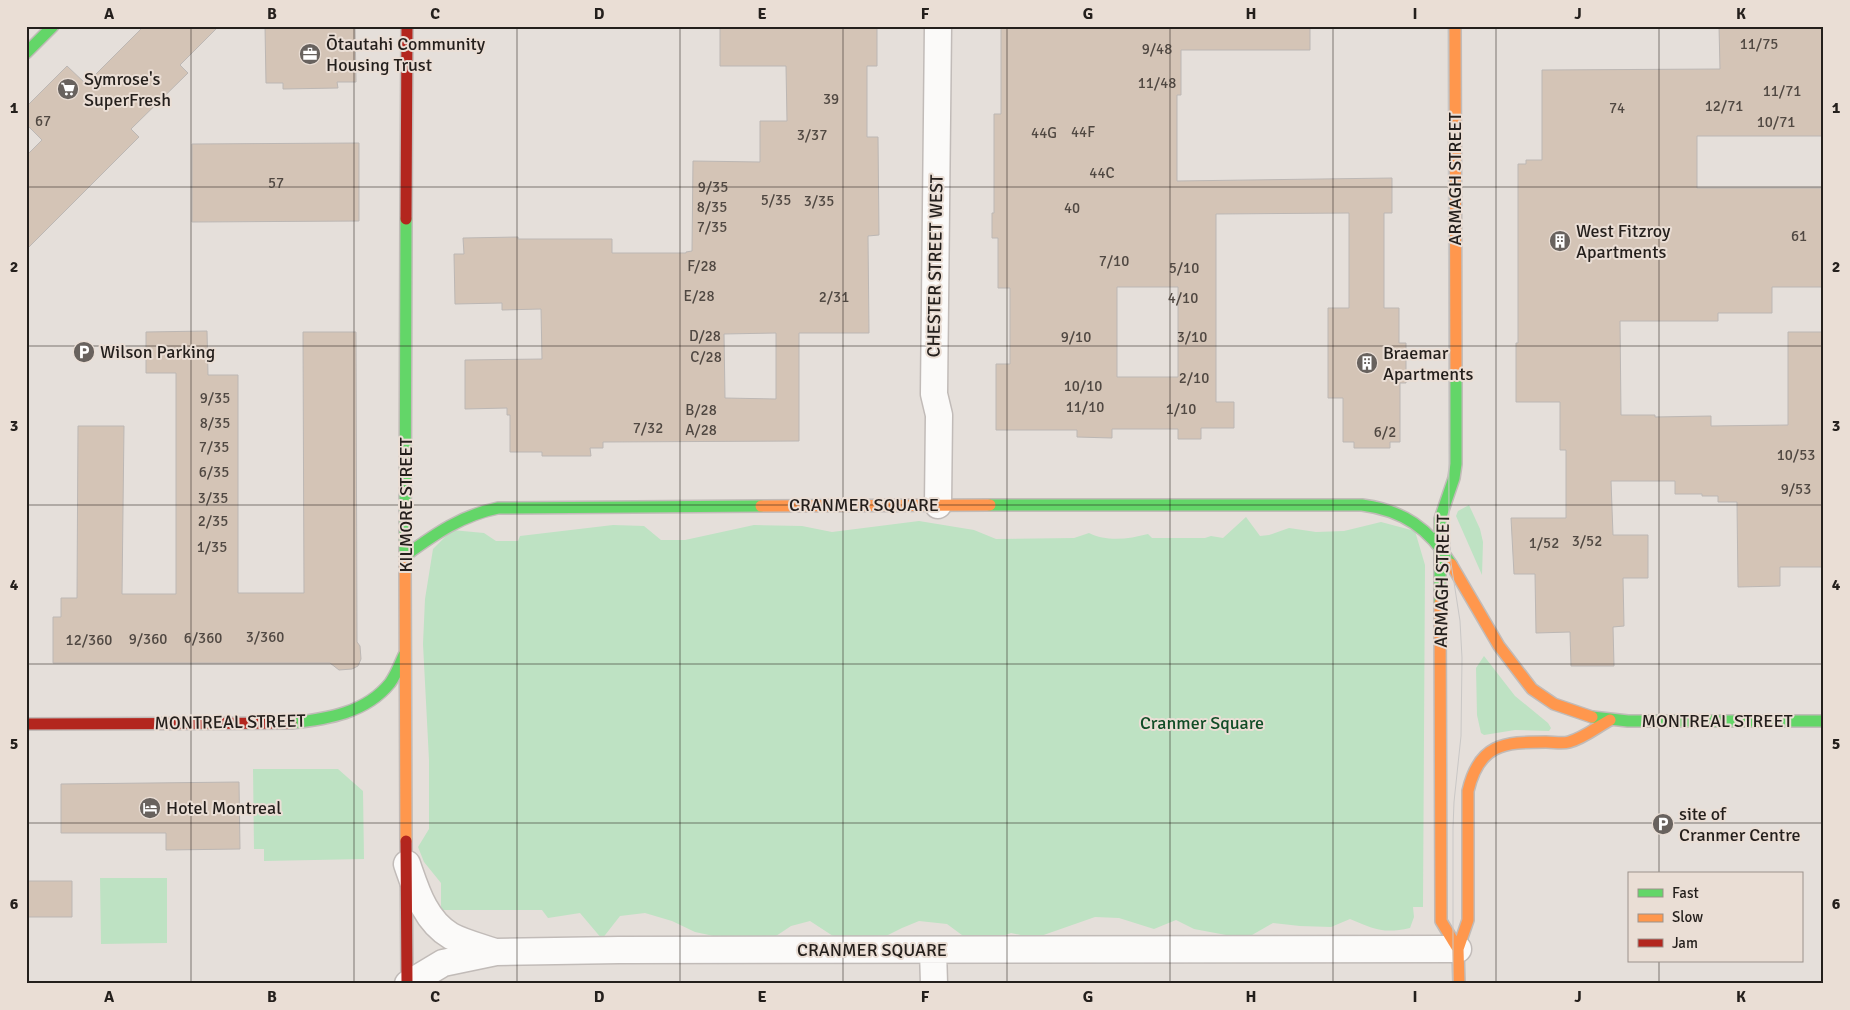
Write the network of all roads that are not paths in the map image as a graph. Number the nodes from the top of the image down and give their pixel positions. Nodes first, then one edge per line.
1 (53, 26) edge
2 (407, 26) edge
3 (938, 26) edge
4 (1455, 26) edge
5 (26, 53) edge
6 (938, 505) junction
7 (1441, 547) junction
8 (406, 555) junction
9 (405, 654) junction
10 (1610, 720) junction
11 (1824, 721) edge
12 (26, 724) edge
13 (407, 863) junction
14 (1458, 948) junction
15 (933, 950) junction
16 (496, 952) junction
17 (408, 984) edge
18 (934, 984) edge
19 (1459, 984) edge

1 - 5 main road
2 - 8 main road, KILMORE STREET
3 - 6 street, CHESTER STREET WEST
4 - 7 main road, ARMAGH STREET
6 - 7 main road, CRANMER SQUARE
6 - 8 main road, CRANMER SQUARE
7 - 10 main road, MONTREAL STREET
7 - 14 main road, ARMAGH STREET
8 - 9 main road, KILMORE STREET
9 - 12 main road, MONTREAL STREET
9 - 13 main road, KILMORE STREET
10 - 11 main road, MONTREAL STREET
10 - 14 main road, MONTREAL STREET
13 - 16 street, CRANMER SQUARE
13 - 17 main road, KILMORE STREET
14 - 15 street, CRANMER SQUARE
14 - 19 main road
15 - 16 street, CRANMER SQUARE
15 - 18 street
16 - 17 street, CRANMER SQUARE

